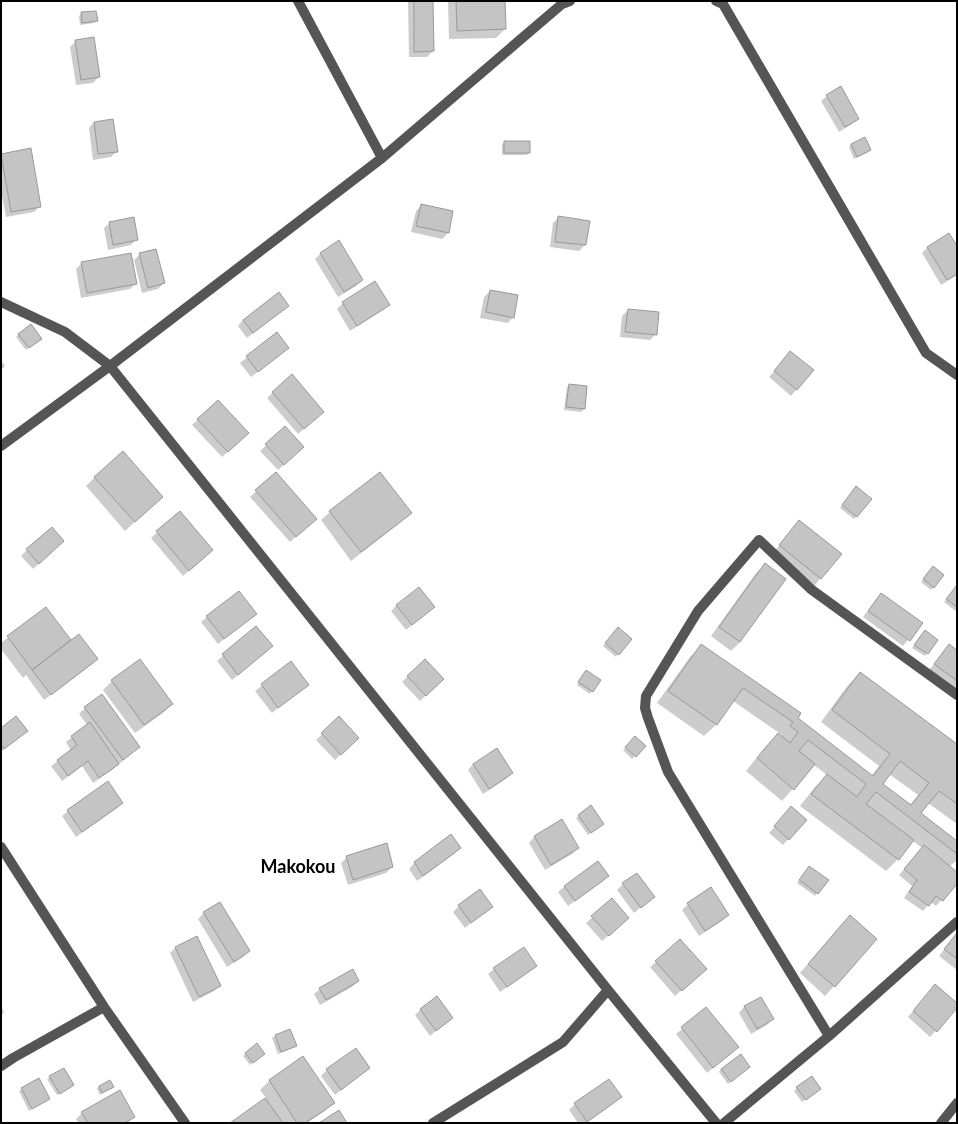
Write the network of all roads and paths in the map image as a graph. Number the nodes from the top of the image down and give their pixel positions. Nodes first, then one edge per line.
1 (298, 1) edge
2 (570, 1) edge
3 (716, 1) edge
4 (382, 158) junction
5 (1, 302) edge
6 (110, 366) junction
7 (957, 375) edge
8 (1, 446) edge
9 (957, 695) edge
10 (1, 847) edge
11 (957, 922) edge
12 (608, 990) junction
13 (104, 1007) junction
14 (829, 1036) junction
15 (1, 1066) edge
16 (957, 1103) edge
17 (185, 1123) edge
18 (433, 1123) edge
19 (716, 1123) edge
20 (724, 1123) edge
21 (941, 1123) edge

1 - 4 street
2 - 4 street
3 - 7 street
4 - 6 street
5 - 6 street
6 - 8 street
6 - 12 street
9 - 14 street
10 - 13 street
11 - 14 street
12 - 18 street
12 - 19 street
13 - 15 street
13 - 17 street
14 - 20 street
16 - 21 street

